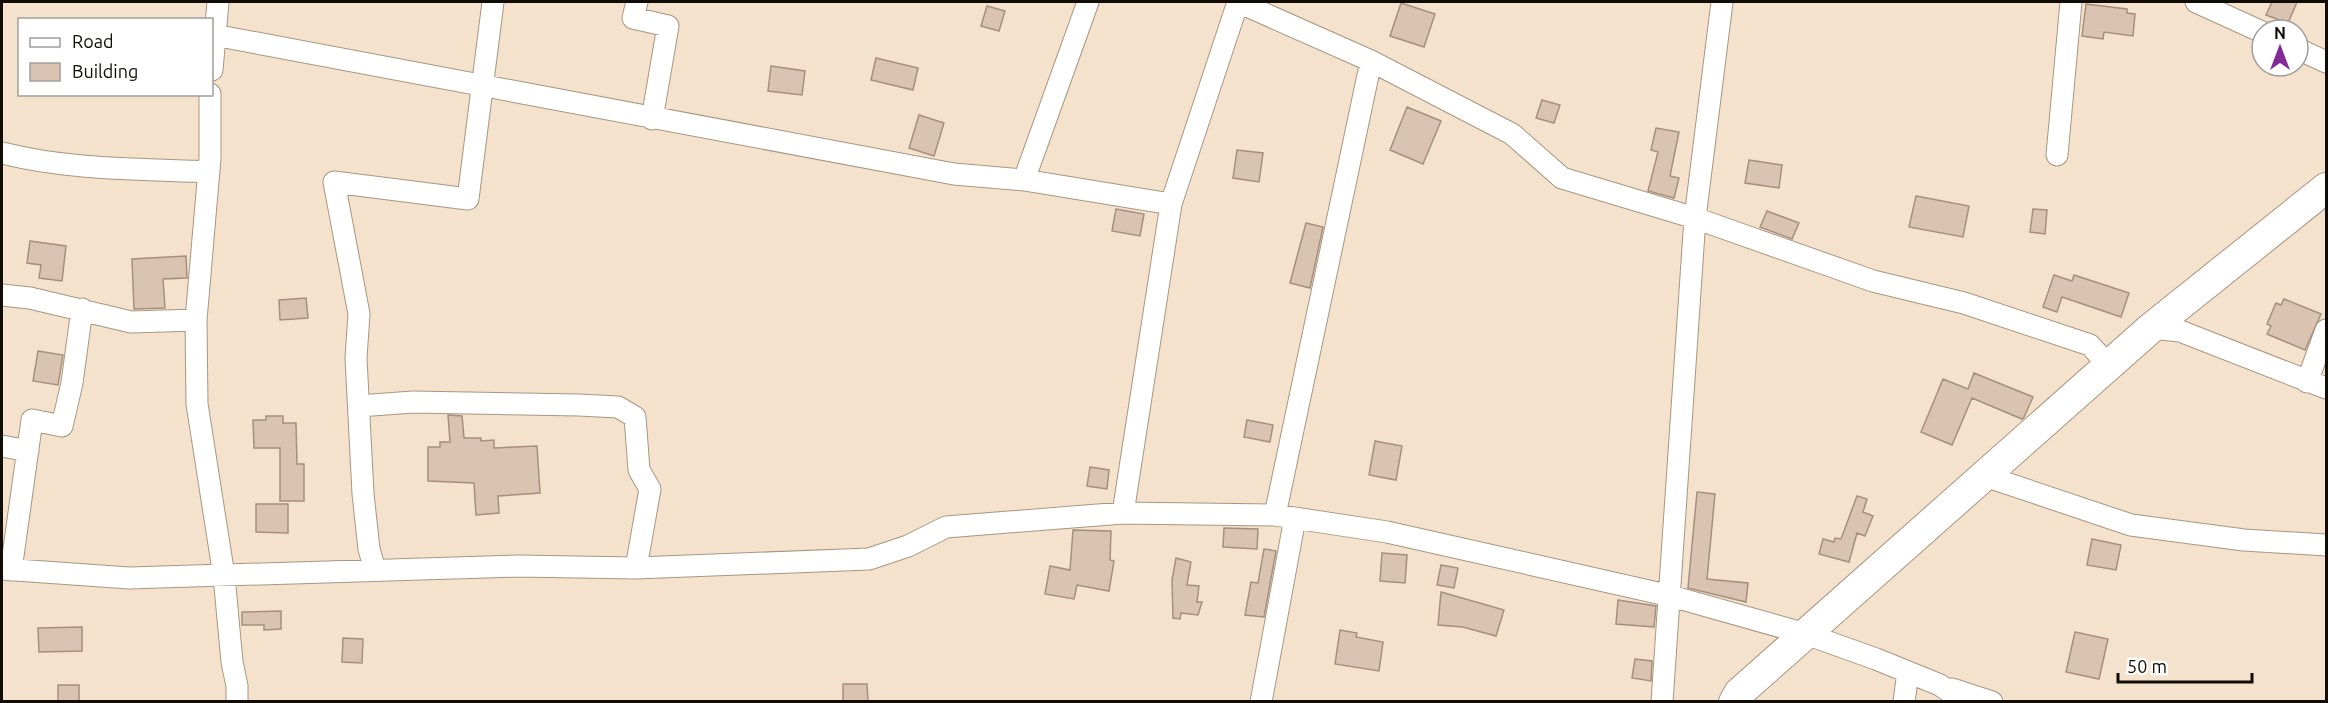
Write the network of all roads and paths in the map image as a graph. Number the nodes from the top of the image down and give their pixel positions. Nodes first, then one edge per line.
1 (219, 2) edge
2 (493, 2) edge
3 (637, 2) edge
4 (1088, 2) edge
5 (1238, 2) edge
6 (1722, 2) edge
7 (2071, 2) edge
8 (2196, 2) edge
9 (2250, 27) edge
10 (214, 35) junction
11 (213, 52) edge
12 (2310, 55) edge
13 (1371, 61) junction
14 (2326, 62) edge
15 (482, 87) junction
16 (210, 96) edge
17 (652, 119) junction
18 (2, 153) edge
19 (2057, 155) dead end
20 (209, 172) junction
21 (1024, 180) junction
22 (2326, 188) edge
23 (1171, 204) junction
24 (1695, 218) junction
25 (2, 295) edge
26 (82, 309) junction
27 (196, 320) junction
28 (2151, 328) junction
29 (2326, 330) edge
30 (2109, 366) junction
31 (2317, 385) edge
32 (359, 406) junction
33 (2, 446) edge
34 (28, 451) junction
35 (1985, 476) junction
36 (1123, 513) junction
37 (1285, 516) junction
38 (2326, 545) edge
39 (636, 568) junction
40 (6, 569) edge
41 (375, 570) junction
42 (224, 576) junction
43 (1671, 596) junction
44 (1806, 634) junction
45 (1908, 672) junction
46 (1940, 685) junction
47 (237, 702) edge
48 (1261, 702) edge
49 (1662, 702) edge
50 (1734, 702) edge
51 (1904, 702) edge
52 (1963, 702) edge
53 (1992, 702) edge

1 - 10 street
2 - 15 street
3 - 17 street
4 - 21 street
5 - 13 street
5 - 23 street
6 - 24 street
7 - 19 street
8 - 9 street
10 - 11 street
10 - 15 street
12 - 14 street
13 - 24 street
13 - 37 street
15 - 17 street
15 - 32 street
16 - 20 street
17 - 21 street
18 - 20 street
20 - 27 street
21 - 23 street
22 - 28 street
23 - 36 street
24 - 30 street
24 - 43 street
25 - 26 street
26 - 27 street
26 - 34 street
27 - 42 street
28 - 30 street
28 - 31 street
29 - 31 street
30 - 35 street
32 - 39 street
32 - 41 street
33 - 34 street
34 - 40 street
35 - 38 street
35 - 44 street
36 - 37 street
36 - 39 street
37 - 43 street
37 - 48 street
39 - 41 street
40 - 42 street
41 - 42 street
42 - 47 street
43 - 44 street
43 - 49 street
44 - 45 street
44 - 50 street
45 - 46 street
45 - 51 street
46 - 52 street
46 - 53 street

